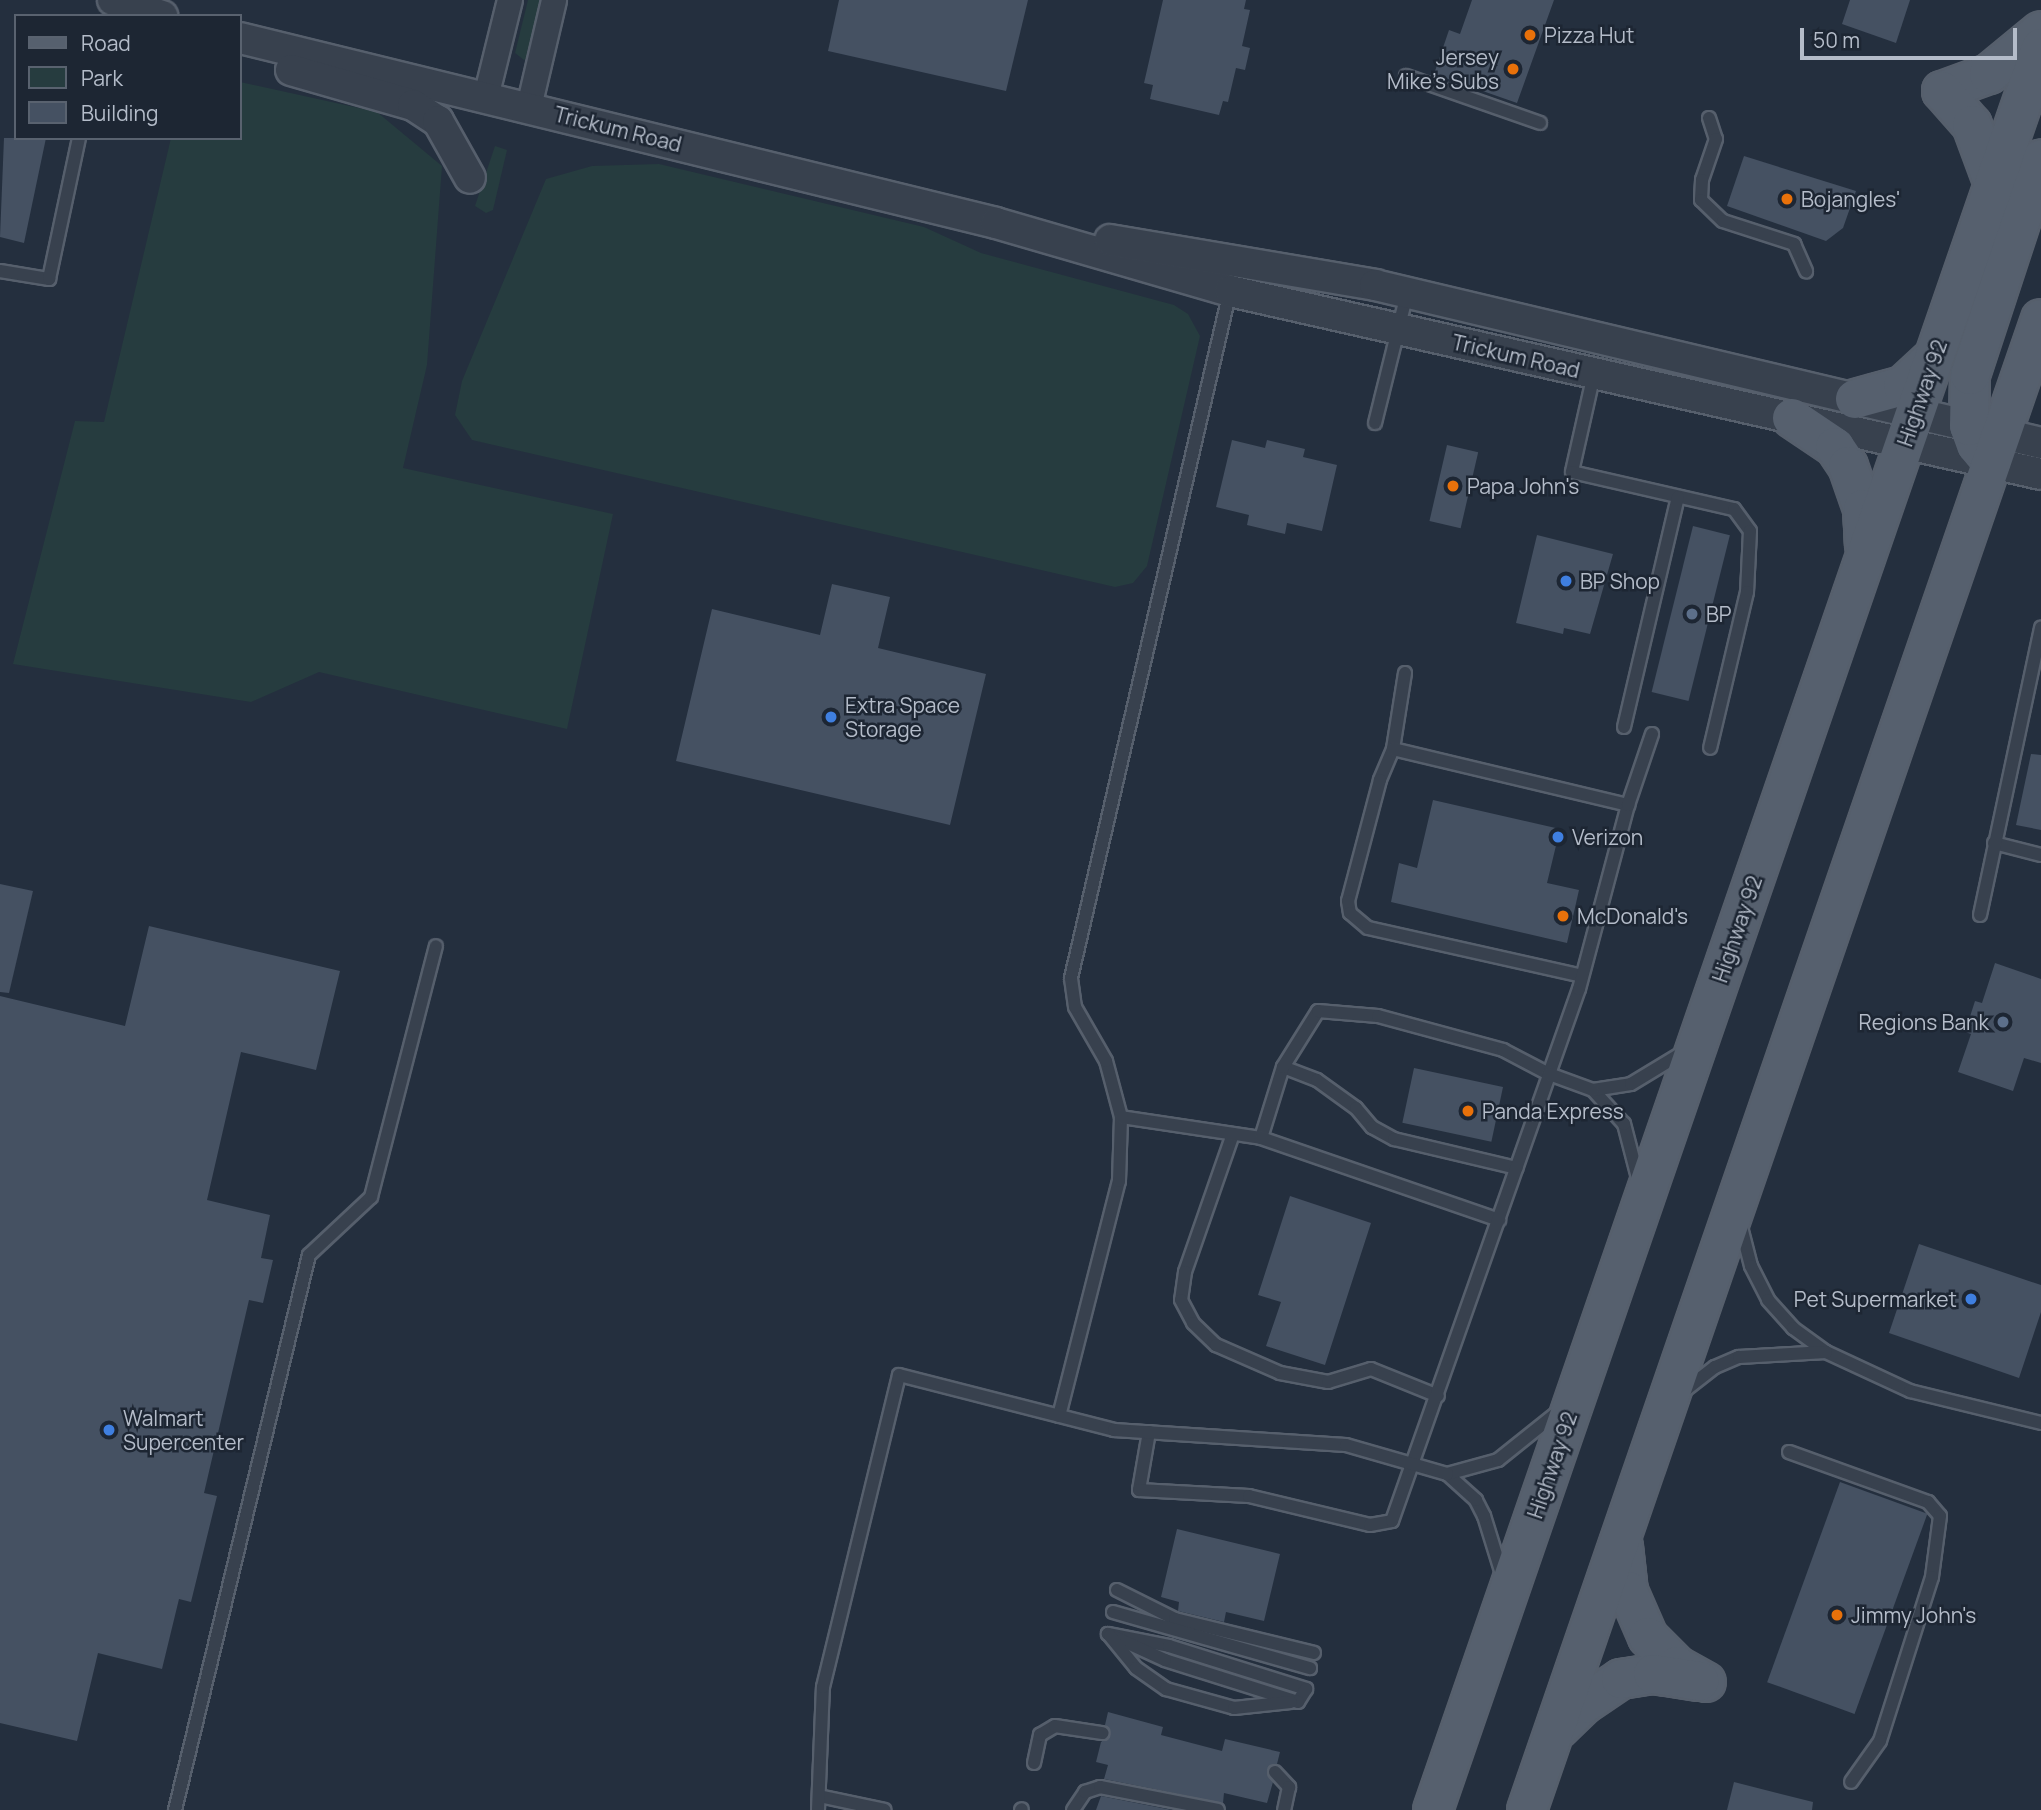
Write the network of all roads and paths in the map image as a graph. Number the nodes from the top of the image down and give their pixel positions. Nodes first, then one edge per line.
1 (110, 0) edge
2 (510, 0) edge
3 (554, 0) edge
4 (156, 14) edge
5 (2041, 31) edge
6 (242, 38) edge
7 (2041, 48) edge
8 (242, 56) edge
9 (1406, 76) dead end
10 (486, 97) junction
11 (529, 107) junction
12 (1709, 118) dead end
13 (1540, 123) dead end
14 (79, 140) edge
15 (2041, 159) edge
16 (470, 178) dead end
17 (1994, 184) junction
18 (996, 223) junction
19 (0, 271) edge
20 (1806, 271) dead end
21 (1230, 291) junction
22 (1407, 292) junction
23 (2041, 319) edge
24 (1398, 329) junction
25 (1935, 356) junction
26 (2028, 356) junction
27 (1595, 373) junction
28 (2041, 395) edge
29 (1855, 399) junction
30 (1792, 418) junction
31 (1375, 423) dead end
32 (1910, 428) junction
33 (1987, 441) junction
34 (2041, 443) edge
35 (2041, 474) edge
36 (1678, 497) junction
37 (1864, 561) junction
38 (2041, 627) edge
39 (1405, 673) dead end
40 (1623, 727) dead end
41 (1652, 734) dead end
42 (1710, 748) dead end
43 (1393, 749) junction
44 (1628, 805) junction
45 (1994, 843) junction
46 (2041, 855) edge
47 (1980, 915) dead end
48 (436, 946) dead end
49 (1582, 976) junction
50 (1699, 1040) junction
51 (1283, 1067) junction
52 (1549, 1074) junction
53 (1592, 1090) junction
54 (1121, 1117) junction
55 (1233, 1134) junction
56 (1261, 1138) junction
57 (1517, 1168) junction
58 (1737, 1204) junction
59 (1642, 1205) junction
60 (1499, 1220) junction
61 (1826, 1352) junction
62 (1576, 1395) junction
63 (1438, 1396) junction
64 (1669, 1405) junction
65 (1059, 1416) junction
66 (2041, 1423) edge
67 (1149, 1432) junction
68 (1789, 1452) dead end
69 (1414, 1465) junction
70 (1447, 1474) junction
71 (1622, 1539) junction
72 (1117, 1590) dead end
73 (1506, 1599) junction
74 (1113, 1612) dead end
75 (1108, 1633) junction
76 (1314, 1653) dead end
77 (1310, 1668) dead end
78 (1298, 1702) junction
79 (1102, 1733) dead end
80 (1554, 1733) junction
81 (1034, 1763) dead end
82 (1275, 1772) dead end
83 (1851, 1782) dead end
84 (818, 1796) junction
85 (175, 1810) edge
86 (818, 1810) edge
87 (885, 1810) edge
88 (1073, 1810) edge
89 (1218, 1810) edge
90 (1284, 1810) edge
91 (1433, 1810) edge
92 (1527, 1810) edge

1 - 4 street
2 - 10 street
3 - 11 street
5 - 17 main road
6 - 10 street, Trickum Road
7 - 17 main road, Highway 92
8 - 16 street
9 - 13 lane
10 - 11 street, Trickum Road
11 - 18 street, Trickum Road
12 - 20 lane
14 - 19 lane
15 - 33 main road
17 - 25 main road, Highway 92
18 - 21 street, Trickum Road
18 - 22 street, Trickum Road
21 - 24 street, Trickum Road
21 - 54 lane
22 - 24 lane
22 - 29 street, Trickum Road
23 - 26 main road
24 - 27 street, Trickum Road
24 - 31 lane
25 - 29 main road
25 - 32 main road, Highway 92
26 - 28 main road
26 - 33 main road
27 - 30 street, Trickum Road
27 - 36 lane
29 - 32 street, Trickum Road
30 - 32 street, Trickum Road
30 - 37 main road
32 - 33 street, Trickum Road
32 - 33 street, Trickum Road
32 - 37 main road, Highway 92
33 - 34 street, Trickum Road
33 - 35 street, Trickum Road
33 - 58 main road
36 - 40 lane
36 - 42 lane
37 - 50 main road, Highway 92
38 - 45 lane
39 - 43 lane
41 - 44 lane
43 - 44 lane
43 - 49 lane
44 - 49 lane
45 - 46 lane
45 - 47 lane
48 - 85 lane
49 - 52 lane
50 - 53 lane
50 - 59 main road, Highway 92
51 - 52 lane
51 - 56 lane
51 - 57 lane
52 - 53 lane
52 - 57 lane
53 - 59 lane
54 - 55 lane
54 - 65 lane
55 - 56 lane
55 - 63 lane
56 - 60 lane
57 - 60 lane
58 - 61 lane
58 - 64 main road
59 - 62 main road, Highway 92
60 - 63 lane
61 - 64 lane
61 - 66 lane
62 - 70 lane
62 - 73 main road, Highway 92
63 - 69 lane
64 - 71 main road
65 - 67 lane
65 - 84 lane
67 - 69 lane
67 - 69 lane
68 - 83 lane
69 - 70 lane
70 - 73 lane
71 - 80 main road
71 - 80 main road
72 - 76 lane
73 - 91 main road, Highway 92
74 - 77 lane
75 - 78 lane
75 - 78 lane
75 - 78 lane
79 - 81 lane
80 - 92 main road
82 - 90 lane
84 - 86 lane
84 - 87 lane
88 - 89 lane

